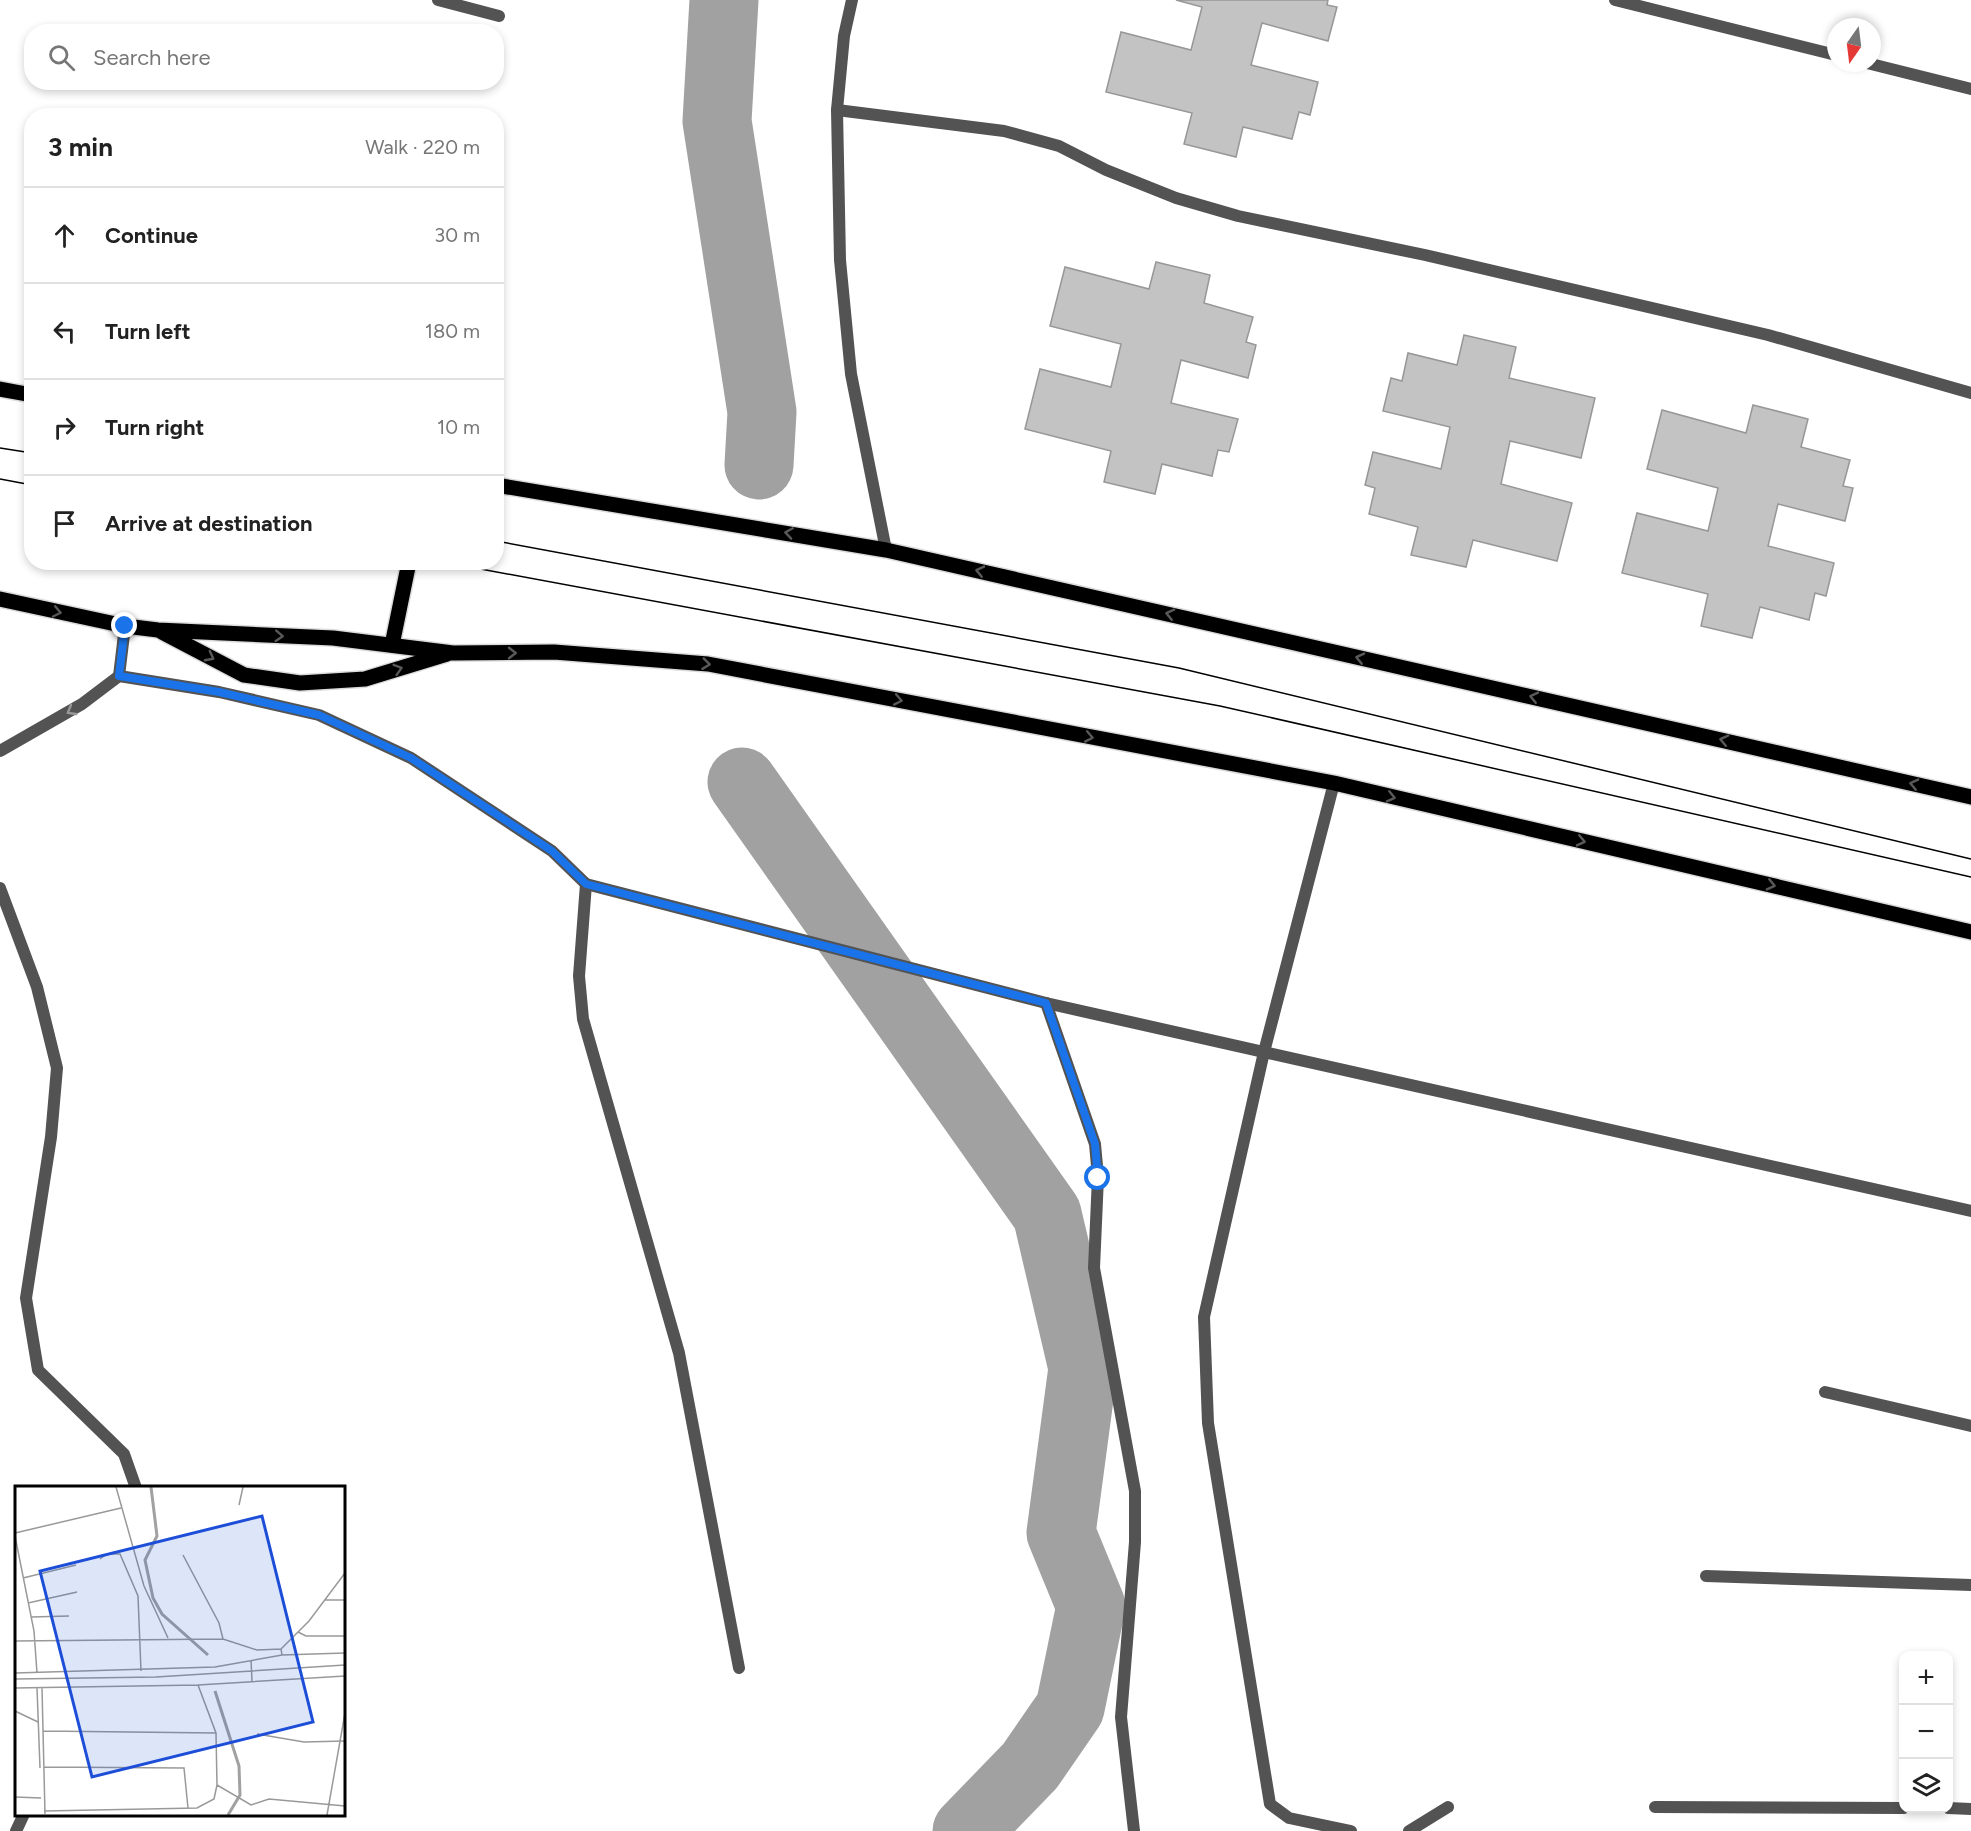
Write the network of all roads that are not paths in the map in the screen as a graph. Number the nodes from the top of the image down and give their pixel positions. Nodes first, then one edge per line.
1 (438, 0) edge
2 (852, 0) edge
3 (1615, 0) edge
4 (499, 16) dead end
5 (1827, 53) edge
6 (1881, 66) edge
7 (1971, 89) edge
8 (837, 110) junction
9 (0, 389) edge
10 (1971, 393) edge
11 (24, 394) edge
12 (504, 486) edge
13 (886, 550) junction
14 (407, 570) edge
15 (0, 599) edge
16 (125, 626) junction
17 (158, 630) junction
18 (392, 645) junction
19 (453, 653) junction
20 (119, 676) junction
21 (0, 751) edge
22 (1334, 783) junction
23 (1971, 796) edge
24 (586, 884) junction
25 (0, 888) edge
26 (1971, 932) edge
27 (1046, 1003) junction
28 (1264, 1052) junction
29 (1971, 1211) edge
30 (1825, 1392) dead end
31 (1971, 1426) edge
32 (135, 1486) edge
33 (1706, 1576) dead end
34 (1971, 1585) edge
35 (739, 1668) dead end
36 (1448, 1807) dead end
37 (1655, 1807) dead end
38 (1899, 1808) edge
39 (1953, 1808) edge
40 (1971, 1809) edge
41 (24, 1816) edge
42 (16, 1831) edge
43 (1134, 1831) edge
44 (1350, 1831) edge
45 (1409, 1831) edge

1 - 4 street
2 - 8 street
3 - 5 street
6 - 7 street
8 - 10 street
8 - 13 street
9 - 11 main road
13 -> 12 main road
23 -> 13 main road
14 - 18 main road
15 -> 16 main road
16 - 17 main road
16 - 20 street
17 -> 18 main road
17 -> 19 main road
18 - 19 main road
19 -> 22 main road
20 -> 21 street
20 - 24 street
22 -> 26 main road
22 - 28 street
24 - 27 street
24 - 35 street
25 - 32 street
27 - 28 street
27 - 43 street
28 - 29 street
28 - 44 street
30 - 31 street
33 - 34 street
36 - 45 street
37 - 38 street
39 - 40 street
41 - 42 street

